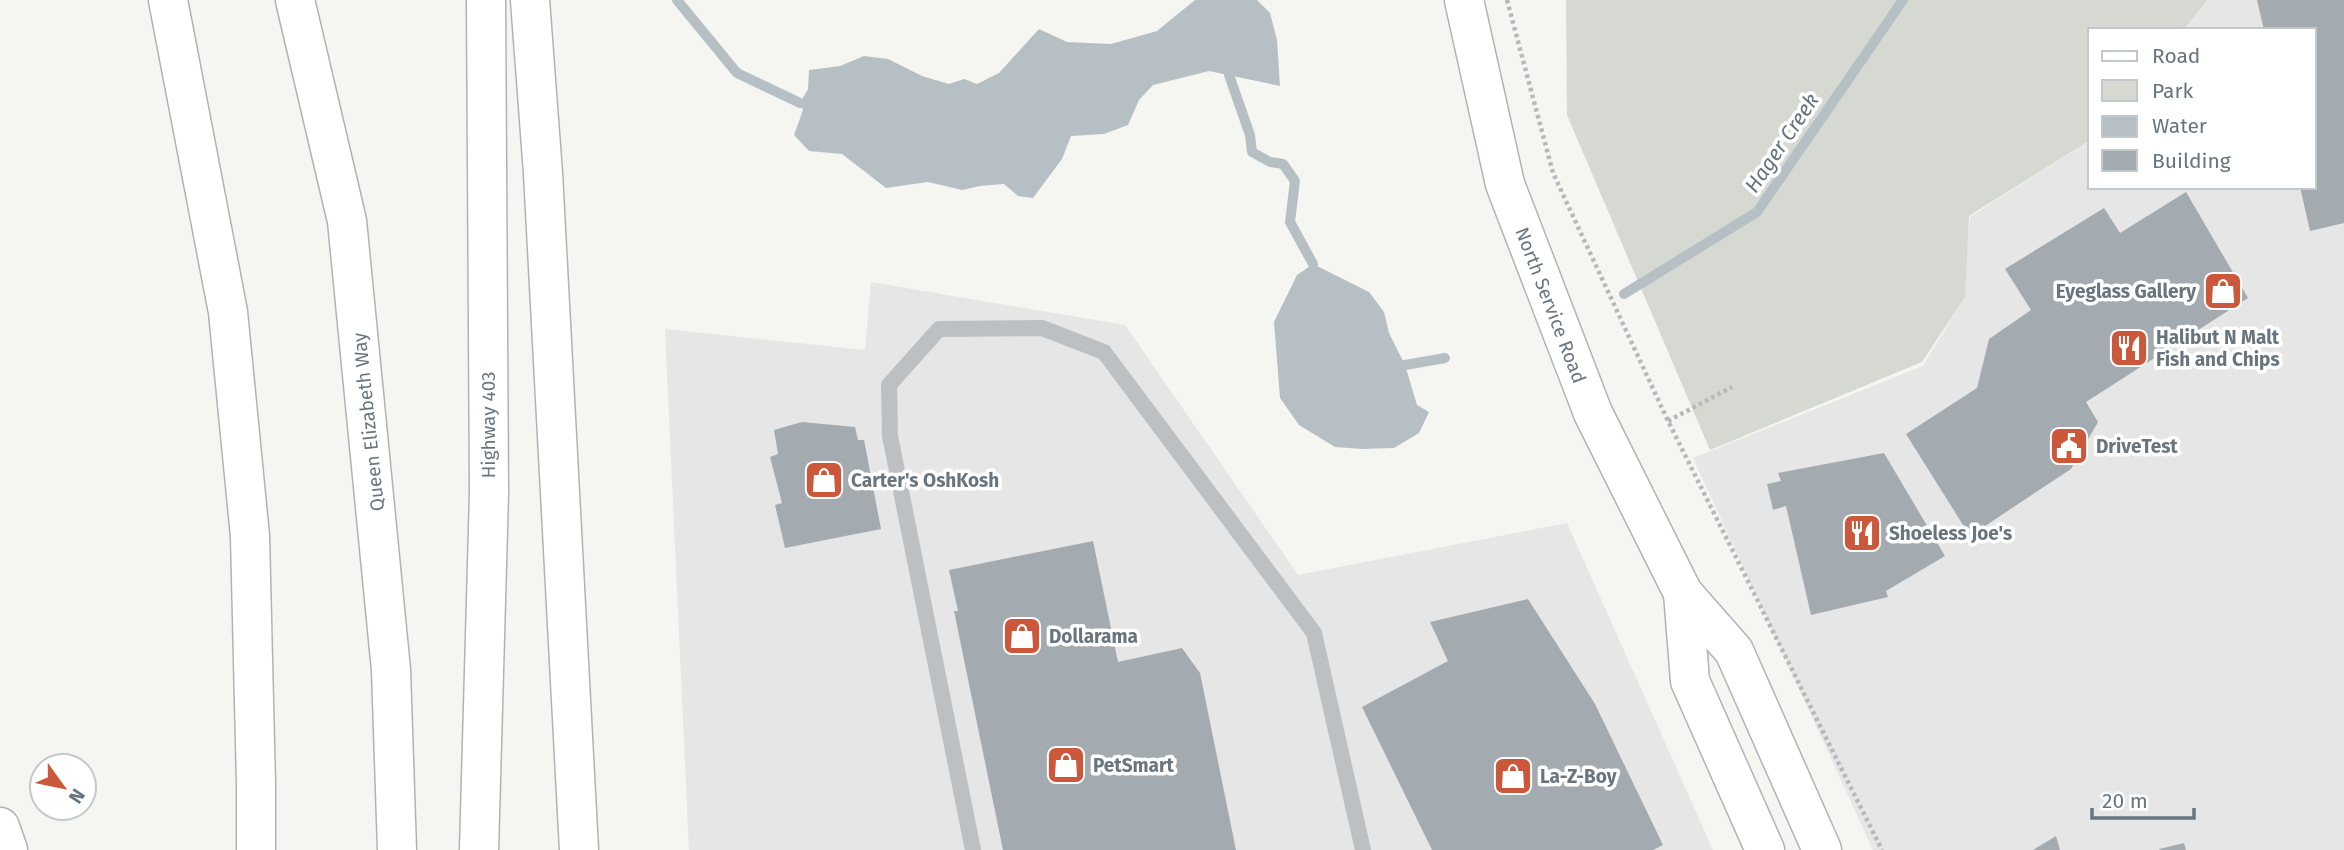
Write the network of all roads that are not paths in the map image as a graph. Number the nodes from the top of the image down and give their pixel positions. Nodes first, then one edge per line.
1 (168, 0) edge
2 (295, 0) edge
3 (486, 0) edge
4 (530, 0) edge
5 (1464, 0) edge
6 (1683, 593) junction
7 (0, 827) edge
8 (8, 850) edge
9 (256, 850) edge
10 (397, 850) edge
11 (479, 850) edge
12 (579, 850) edge
13 (972, 850) edge
14 (1363, 850) edge
15 (1765, 850) edge
16 (1822, 850) edge

1 - 9 main road
2 - 10 main road, Queen Elizabeth Way
3 - 11 main road, Highway 403
4 - 12 main road
5 - 6 main road, North Service Road
6 - 15 main road, North Service Road
6 - 16 main road, North Service Road
7 - 8 main road
13 - 14 lane

